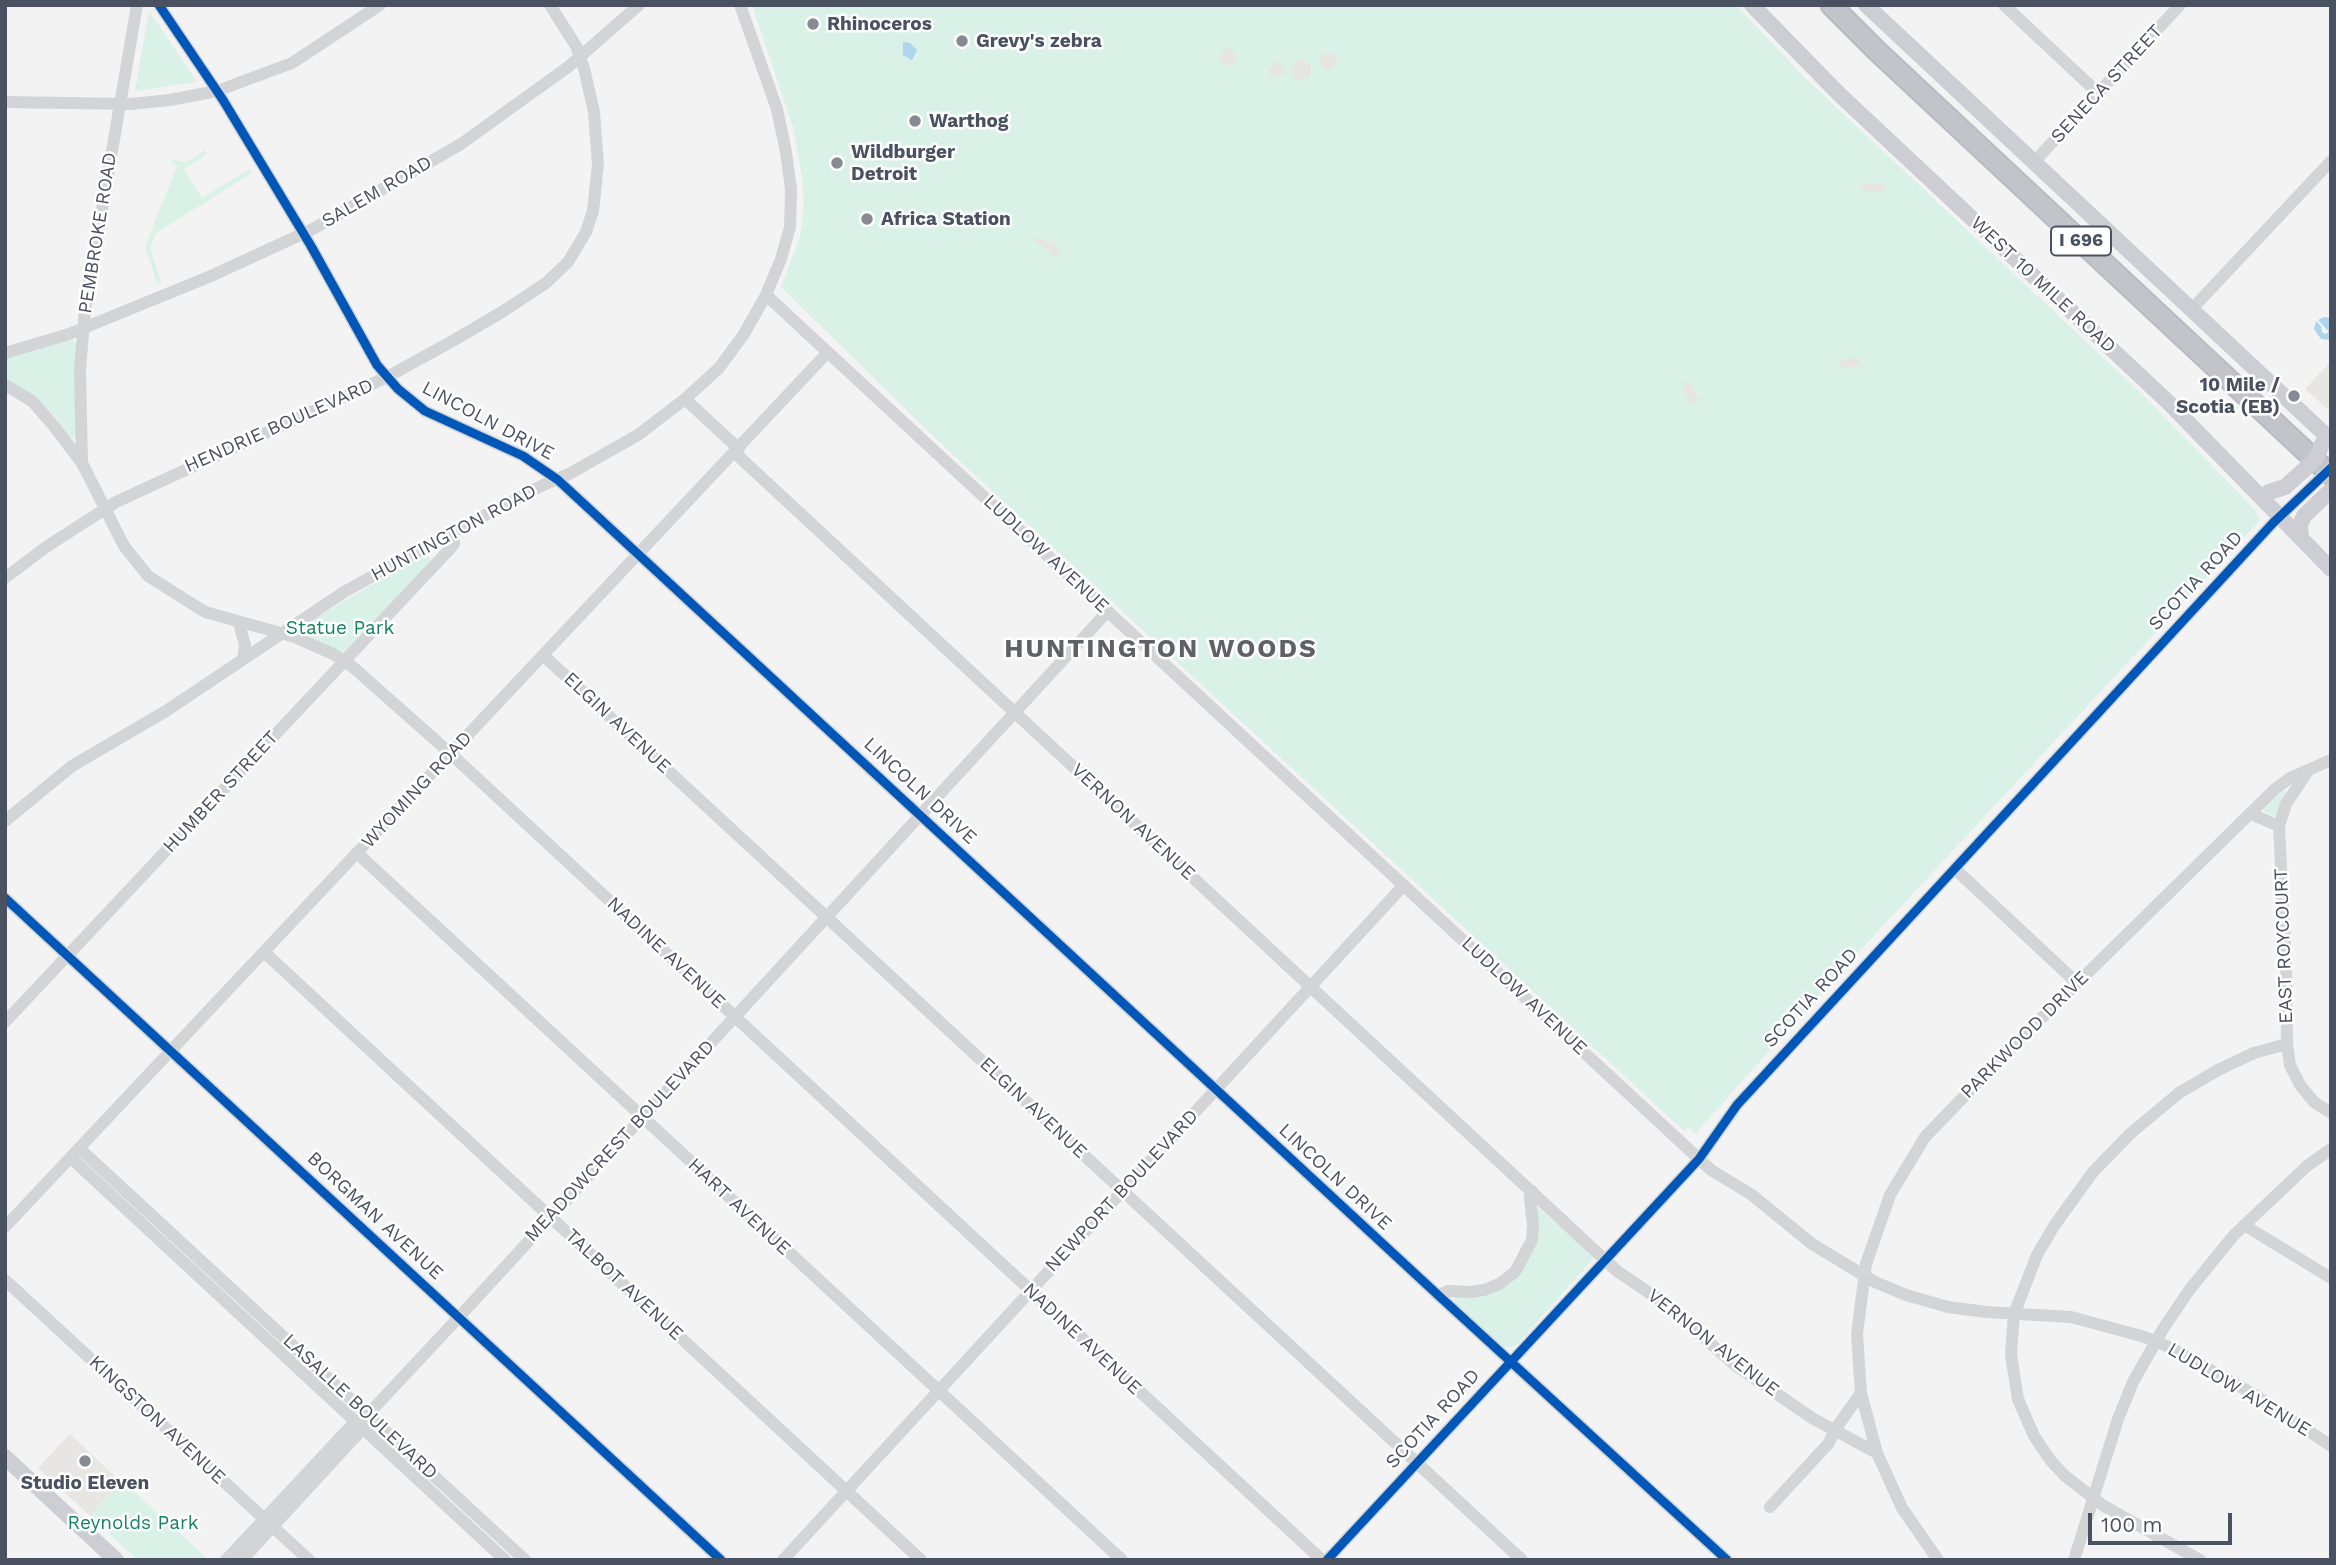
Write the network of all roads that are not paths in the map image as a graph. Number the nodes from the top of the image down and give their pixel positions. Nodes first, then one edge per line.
1 (137, 5) edge
2 (159, 5) edge
3 (380, 5) edge
4 (550, 5) edge
5 (639, 5) edge
6 (740, 5) edge
7 (1752, 5) edge
8 (1831, 5) edge
9 (1866, 5) edge
10 (2004, 5) edge
11 (2180, 5) edge
12 (581, 56) junction
13 (217, 91) junction
14 (2098, 93) junction
15 (5, 102) edge
16 (119, 104) junction
17 (2331, 161) edge
18 (2034, 163) junction
19 (303, 234) junction
20 (766, 295) junction
21 (2191, 310) junction
22 (83, 328) junction
23 (828, 352) junction
24 (5, 353) edge
25 (387, 377) junction
26 (5, 385) edge
27 (685, 399) junction
28 (2324, 437) edge
29 (737, 451) junction
30 (532, 462) junction
31 (82, 463) junction
32 (2331, 468) edge
33 (2331, 475) edge
34 (558, 480) junction
35 (2331, 490) edge
36 (2262, 491) junction
37 (530, 492) junction
38 (104, 509) junction
39 (2283, 512) junction
40 (2301, 530) junction
41 (453, 533) junction
42 (428, 545) junction
43 (638, 555) junction
44 (438, 562) junction
45 (2331, 569) edge
46 (5, 578) edge
47 (1108, 611) junction
48 (239, 623) junction
49 (281, 635) junction
50 (544, 656) junction
51 (243, 659) junction
52 (344, 661) junction
53 (1014, 713) junction
54 (451, 754) junction
55 (2331, 760) edge
56 (2308, 771) junction
57 (2251, 814) junction
58 (920, 815) junction
59 (5, 821) edge
60 (2279, 826) junction
61 (357, 853) junction
62 (1955, 869) junction
63 (1404, 885) junction
64 (5, 898) edge
65 (826, 917) junction
66 (264, 952) junction
67 (68, 955) junction
68 (2077, 983) junction
69 (1310, 985) junction
70 (735, 1017) junction
71 (5, 1022) edge
72 (2287, 1044) junction
73 (171, 1051) junction
74 (1215, 1089) junction
75 (2331, 1113) edge
76 (642, 1117) junction
77 (2331, 1149) edge
78 (75, 1153) junction
79 (1699, 1159) junction
80 (1122, 1191) junction
81 (1532, 1191) junction
82 (551, 1217) junction
83 (2244, 1225) junction
84 (5, 1227) edge
85 (1605, 1259) junction
86 (1863, 1276) junction
87 (2331, 1278) edge
88 (5, 1280) edge
89 (1030, 1291) junction
90 (1437, 1295) junction
91 (2014, 1314) junction
92 (459, 1317) junction
93 (2156, 1341) junction
94 (1510, 1361) junction
95 (938, 1391) junction
96 (1861, 1393) junction
97 (364, 1419) junction
98 (1834, 1431) junction
99 (2331, 1446) edge
100 (1877, 1452) junction
101 (5, 1457) edge
102 (1417, 1462) junction
103 (846, 1490) junction
104 (2092, 1497) junction
105 (1770, 1507) dead end
106 (269, 1523) junction
107 (499, 1545) junction
108 (108, 1557) edge
109 (226, 1560) edge
110 (242, 1560) edge
111 (309, 1560) edge
112 (505, 1560) edge
113 (525, 1560) edge
114 (722, 1560) edge
115 (783, 1560) edge
116 (922, 1560) edge
117 (1122, 1560) edge
118 (1324, 1560) edge
119 (1522, 1560) edge
120 (1727, 1560) edge
121 (1938, 1560) edge
122 (2074, 1560) edge
123 (2200, 1560) edge

1 - 16 street, PEMBROKE ROAD
2 - 13 street, LINCOLN DRIVE
3 - 13 street
4 - 12 street, HENDRIE BOULEVARD
5 - 12 street, SALEM ROAD
6 - 20 street, HUNTINGTON ROAD
7 - 36 main road, WEST 10 MILE ROAD
8 - 33 highway, I 696
9 - 18 main road
10 - 14 street
11 - 14 street, SENECA STREET
12 - 19 street, SALEM ROAD
12 - 25 street, HENDRIE BOULEVARD
13 - 16 street
13 - 19 street, LINCOLN DRIVE
14 - 18 street, SENECA STREET
15 - 16 street
16 - 22 street, PEMBROKE ROAD
17 - 21 street
18 - 21 main road
19 - 22 street, SALEM ROAD
19 - 25 street, LINCOLN DRIVE
20 - 23 street, LUDLOW AVENUE
20 - 27 street, HUNTINGTON ROAD
21 - 28 main road
22 - 24 street, SALEM ROAD
22 - 31 street, PEMBROKE ROAD
23 - 29 street, WYOMING ROAD
23 - 47 street, LUDLOW AVENUE
25 - 30 street, LINCOLN DRIVE
25 - 38 street, HENDRIE BOULEVARD
26 - 31 street, NADINE AVENUE
27 - 29 street, VERNON AVENUE
27 - 34 street, HUNTINGTON ROAD
28 - 36 main road, bridge
29 - 43 street, WYOMING ROAD
29 - 53 street, VERNON AVENUE
30 - 34 street, LINCOLN DRIVE
30 - 37 street
31 - 38 street, NADINE AVENUE
32 - 39 street, SCOTIA ROAD, bridge
34 - 37 street, HUNTINGTON ROAD
34 - 43 street, LINCOLN DRIVE
35 - 40 main road
36 - 39 main road, WEST 10 MILE ROAD
37 - 41 street, HUNTINGTON ROAD
38 - 46 street, HENDRIE BOULEVARD
38 - 48 street, NADINE AVENUE
39 - 40 main road, WEST 10 MILE ROAD
39 - 62 street, SCOTIA ROAD
40 - 45 main road, WEST 10 MILE ROAD
41 - 42 street, HUNTINGTON ROAD
41 - 44 street, HUMBER STREET
42 - 44 street
42 - 49 street, HUNTINGTON ROAD
43 - 50 street, WYOMING ROAD
43 - 58 street, LINCOLN DRIVE
44 - 52 street, HUMBER STREET
47 - 53 street, MEADOWCREST BOULEVARD
47 - 63 street, LUDLOW AVENUE
48 - 49 street, NADINE AVENUE
48 - 51 street
49 - 51 street, HUNTINGTON ROAD
49 - 52 street, NADINE AVENUE
50 - 54 street, WYOMING ROAD
50 - 65 street, ELGIN AVENUE
51 - 59 street, HUNTINGTON ROAD
52 - 54 street, NADINE AVENUE
52 - 67 street, HUMBER STREET
53 - 58 street, MEADOWCREST BOULEVARD
53 - 69 street, VERNON AVENUE
54 - 61 street, WYOMING ROAD
54 - 70 street, NADINE AVENUE
55 - 56 street, PARKWOOD DRIVE
56 - 57 street, PARKWOOD DRIVE
56 - 60 street, EAST ROYCOURT
57 - 60 street
57 - 68 street, PARKWOOD DRIVE
58 - 65 street, MEADOWCREST BOULEVARD
58 - 74 street, LINCOLN DRIVE
60 - 72 street, EAST ROYCOURT
61 - 66 street, WYOMING ROAD
61 - 76 street, HART AVENUE
62 - 68 street
62 - 79 street, SCOTIA ROAD
63 - 69 street, NEWPORT BOULEVARD
63 - 79 street, LUDLOW AVENUE
64 - 67 street, BORGMAN AVENUE
65 - 70 street, MEADOWCREST BOULEVARD
65 - 80 street, ELGIN AVENUE
66 - 73 street, WYOMING ROAD
66 - 82 street, TALBOT AVENUE
67 - 71 street, HUMBER STREET
67 - 73 street, BORGMAN AVENUE
68 - 86 street, PARKWOOD DRIVE
69 - 74 street, NEWPORT BOULEVARD
69 - 81 street, VERNON AVENUE
70 - 76 street, MEADOWCREST BOULEVARD
70 - 89 street, NADINE AVENUE
72 - 75 street, EAST ROYCOURT
72 - 91 street
73 - 78 street, WYOMING ROAD
73 - 92 street, BORGMAN AVENUE
74 - 80 street, NEWPORT BOULEVARD
74 - 90 street, LINCOLN DRIVE
76 - 82 street, MEADOWCREST BOULEVARD
76 - 95 street, HART AVENUE
77 - 83 street
78 - 84 street, WYOMING ROAD
78 - 97 street, LASALLE BOULEVARD
79 - 85 street, SCOTIA ROAD
79 - 86 street, LUDLOW AVENUE
80 - 89 street, NEWPORT BOULEVARD
80 - 102 street, ELGIN AVENUE
81 - 85 street, VERNON AVENUE
81 - 90 street
82 - 92 street, MEADOWCREST BOULEVARD
82 - 103 street, TALBOT AVENUE
83 - 87 street
83 - 93 street
85 - 94 street, SCOTIA ROAD
85 - 98 street, VERNON AVENUE
86 - 91 street, LUDLOW AVENUE
86 - 96 street, PARKWOOD DRIVE
88 - 106 street, KINGSTON AVENUE
89 - 95 street, NEWPORT BOULEVARD
89 - 118 street, NADINE AVENUE
90 - 94 street, LINCOLN DRIVE
91 - 93 street, LUDLOW AVENUE
91 - 104 street
92 - 97 street, MEADOWCREST BOULEVARD
92 - 114 street, BORGMAN AVENUE
93 - 99 street, LUDLOW AVENUE
93 - 104 street
94 - 102 street, SCOTIA ROAD
94 - 120 street, LINCOLN DRIVE
95 - 103 street, NEWPORT BOULEVARD
95 - 117 street, HART AVENUE
96 - 98 street
96 - 100 street, PARKWOOD DRIVE
97 - 106 street, MEADOWCREST BOULEVARD
97 - 107 street, LASALLE BOULEVARD
98 - 100 street, VERNON AVENUE
98 - 105 street
100 - 121 street
101 - 108 main road
102 - 118 street, SCOTIA ROAD
102 - 119 street, ELGIN AVENUE
103 - 115 street, NEWPORT BOULEVARD
103 - 116 street, TALBOT AVENUE
104 - 122 street
104 - 123 street
106 - 109 street, MEADOWCREST BOULEVARD
106 - 110 street, MEADOWCREST BOULEVARD
106 - 111 street, KINGSTON AVENUE
107 - 112 street, LASALLE BOULEVARD
107 - 113 street, LASALLE BOULEVARD

